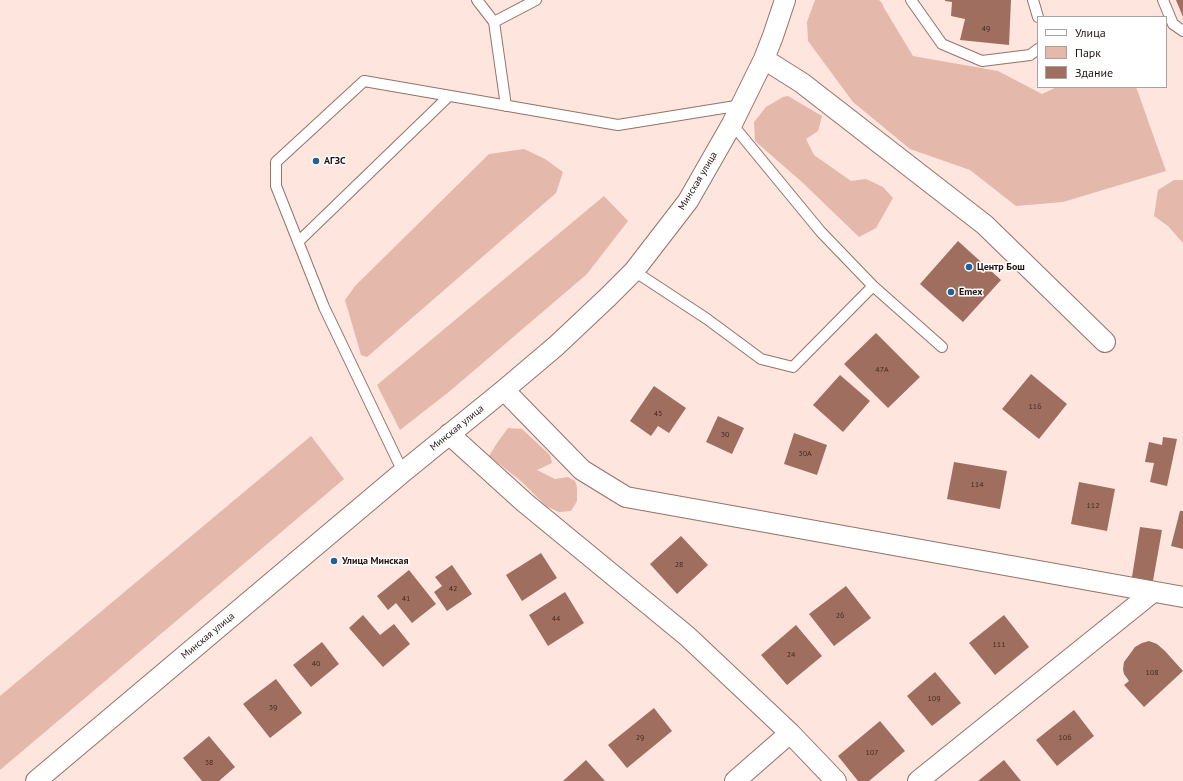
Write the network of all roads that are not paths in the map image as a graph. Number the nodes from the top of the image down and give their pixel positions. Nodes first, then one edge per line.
1 (477, 0) edge
2 (536, 0) edge
3 (785, 0) edge
4 (911, 0) edge
5 (1033, 0) edge
6 (1163, 0) edge
7 (1038, 16) edge
8 (494, 22) junction
9 (1183, 31) edge
10 (1037, 50) edge
11 (764, 59) junction
12 (449, 96) junction
13 (742, 105) junction
14 (506, 106) junction
15 (732, 124) junction
16 (298, 242) junction
17 (634, 271) junction
18 (874, 286) junction
19 (1105, 342) dead end
20 (942, 347) dead end
21 (504, 390) junction
22 (449, 434) junction
23 (403, 472) junction
24 (1153, 592) junction
25 (1183, 597) edge
26 (790, 733) junction
27 (36, 781) edge
28 (735, 781) edge
29 (836, 781) edge
30 (918, 781) edge

1 - 8 lane
2 - 8 lane
3 - 11 street, Минская улица
4 - 10 lane
5 - 7 lane
6 - 9 lane
8 - 14 lane
11 - 13 street, Минская улица
11 - 19 street
12 - 14 lane
12 - 16 lane
12 - 16 lane
13 - 14 lane
13 - 15 street, Минская улица
15 - 17 street, Минская улица
15 - 18 lane
16 - 23 lane
17 - 18 lane
17 - 21 street, Минская улица
18 - 20 lane
21 - 22 street, Минская улица
21 - 24 street
22 - 23 street, Минская улица
22 - 26 street
23 - 27 street, Минская улица
24 - 25 street
24 - 30 street
26 - 28 street
26 - 29 street

